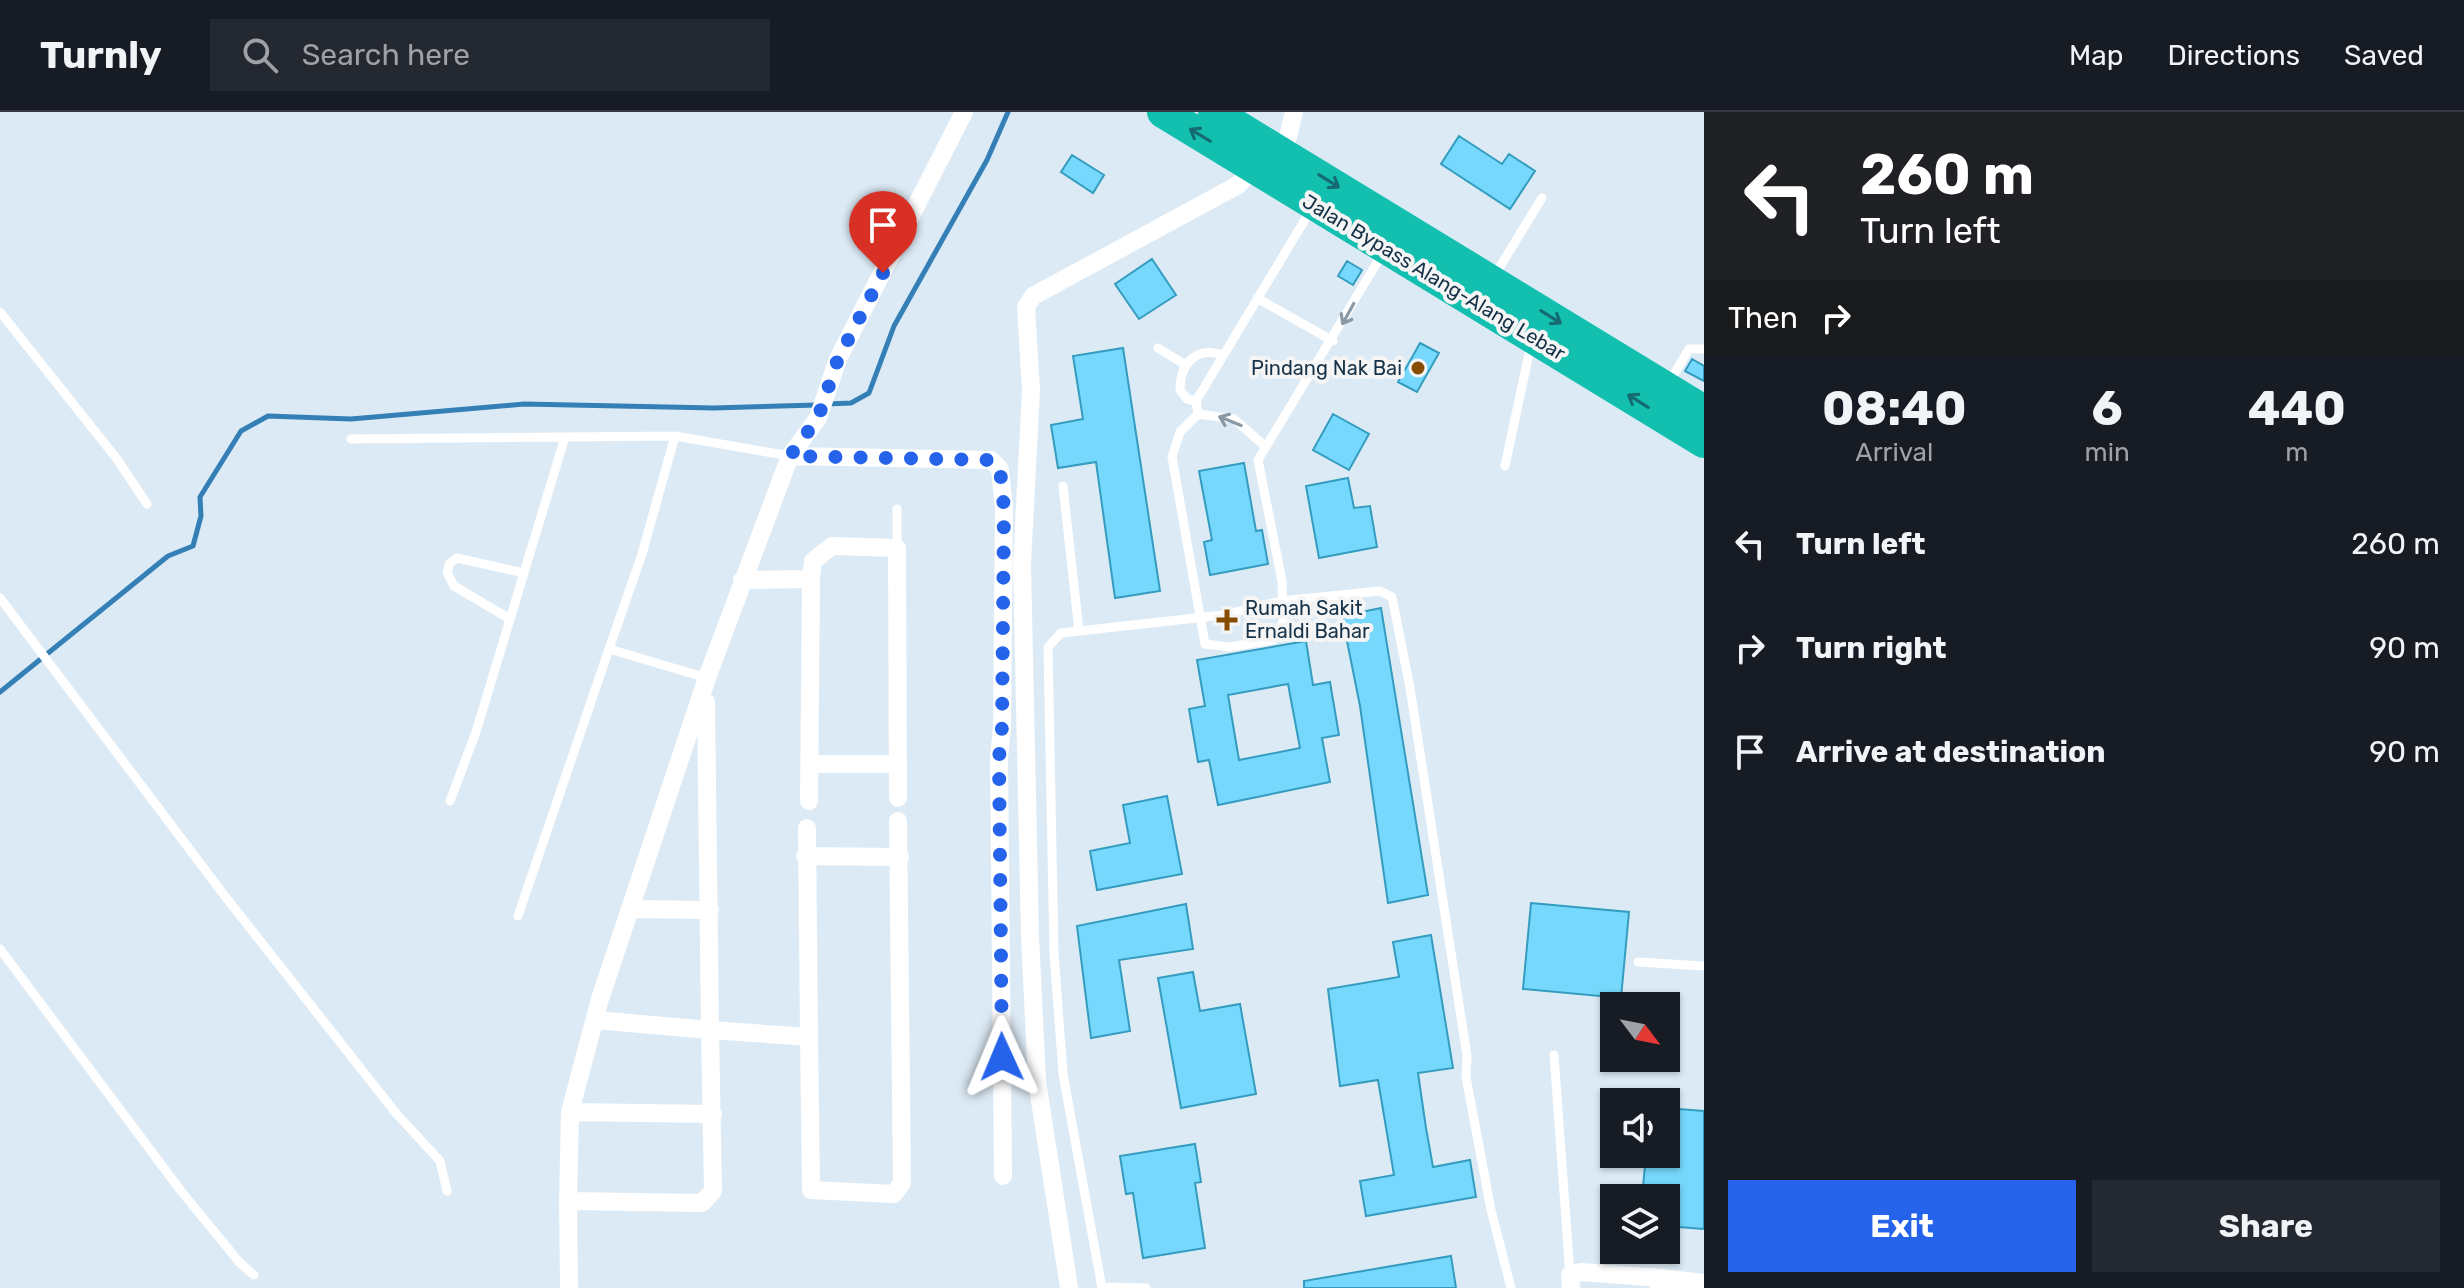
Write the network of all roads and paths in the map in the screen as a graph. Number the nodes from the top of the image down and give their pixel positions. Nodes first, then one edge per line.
1 (964, 112) edge
2 (1163, 112) edge
3 (1294, 112) edge
4 (1231, 116) edge
5 (1284, 153) junction
6 (1254, 168) junction
7 (1542, 198) dead end
8 (1315, 204) junction
9 (1387, 247) junction
10 (1491, 281) junction
11 (1257, 298) junction
12 (0, 312) edge
13 (1532, 337) junction
14 (1333, 341) junction
15 (1158, 348) dead end
16 (1704, 349) edge
17 (1223, 355) junction
18 (1184, 364) junction
19 (1666, 388) junction
20 (1196, 401) junction
21 (1704, 411) edge
22 (1198, 414) junction
23 (675, 436) junction
24 (565, 437) junction
25 (351, 439) dead end
26 (1704, 442) edge
27 (1266, 447) junction
28 (790, 456) junction
29 (1505, 466) dead end
30 (1063, 486) dead end
31 (147, 504) dead end
32 (897, 509) dead end
33 (897, 548) junction
34 (524, 573) junction
35 (811, 579) junction
36 (742, 580) junction
37 (0, 598) edge
38 (1281, 601) junction
39 (1200, 617) junction
40 (510, 619) junction
41 (1079, 631) junction
42 (609, 649) junction
43 (707, 678) junction
44 (811, 764) junction
45 (898, 764) junction
46 (898, 798) dead end
47 (450, 801) dead end
48 (809, 801) dead end
49 (898, 821) dead end
50 (807, 828) dead end
51 (805, 856) junction
52 (900, 857) junction
53 (631, 909) junction
54 (710, 910) junction
55 (518, 916) dead end
56 (0, 949) edge
57 (1638, 962) dead end
58 (1704, 966) edge
59 (595, 1020) junction
60 (710, 1030) junction
61 (809, 1037) junction
62 (1554, 1055) dead end
63 (570, 1112) junction
64 (713, 1114) junction
65 (1003, 1176) dead end
66 (447, 1191) dead end
67 (568, 1201) junction
68 (254, 1275) dead end
69 (1571, 1282) edge
70 (1669, 1283) edge
71 (1704, 1283) edge
72 (569, 1288) edge
73 (1069, 1288) edge
74 (1102, 1288) edge
75 (1146, 1288) edge
76 (1511, 1288) edge

1 - 28 street
6 -> 2 highway, Jalan Bypass Alang-Alang Lebar
3 - 5 street
4 - 5 highway, Jalan Bypass Alang-Alang Lebar
5 -> 10 highway, Jalan Bypass Alang-Alang Lebar
6 - 8 highway, Jalan Bypass Alang-Alang Lebar
6 - 73 street
7 - 10 lane
8 - 9 highway, Jalan Bypass Alang-Alang Lebar
8 - 11 lane
9 - 13 highway, Jalan Bypass Alang-Alang Lebar
9 -> 14 lane
10 -> 19 highway, Jalan Bypass Alang-Alang Lebar
11 - 14 lane
11 - 17 lane
12 - 31 lane
26 -> 13 highway, Jalan Bypass Alang-Alang Lebar
13 - 29 lane
14 - 27 lane
15 - 18 lane
16 - 19 lane
17 - 18 lane
17 - 20 lane
18 - 20 lane
19 - 21 highway, Jalan Bypass Alang-Alang Lebar
20 - 22 lane
27 -> 22 lane
22 - 39 lane
23 - 24 lane
23 - 28 lane
23 - 42 lane
24 - 25 lane
24 - 34 lane
27 - 38 lane
28 - 36 street
28 - 65 street
30 - 41 lane
32 - 33 lane
33 - 35 street
33 - 45 street
34 - 40 lane
34 - 40 lane
35 - 36 street
35 - 44 street
36 - 43 street
37 - 66 lane
38 - 39 lane
38 - 39 lane
38 - 76 lane
39 - 41 lane
40 - 47 lane
41 - 74 lane
42 - 43 lane
42 - 55 lane
43 - 53 street
43 - 54 street
44 - 45 street
44 - 48 street
45 - 46 street
49 - 52 street
50 - 51 street
51 - 52 street
51 - 61 street
52 - 61 street
53 - 54 street
53 - 59 street
54 - 60 street
56 - 68 lane
57 - 58 lane
59 - 60 street
59 - 63 street
60 - 61 street
60 - 64 street
62 - 69 lane
63 - 64 street
63 - 67 street
64 - 67 street
67 - 72 street
69 - 70 street
70 - 71 street
74 - 75 lane

